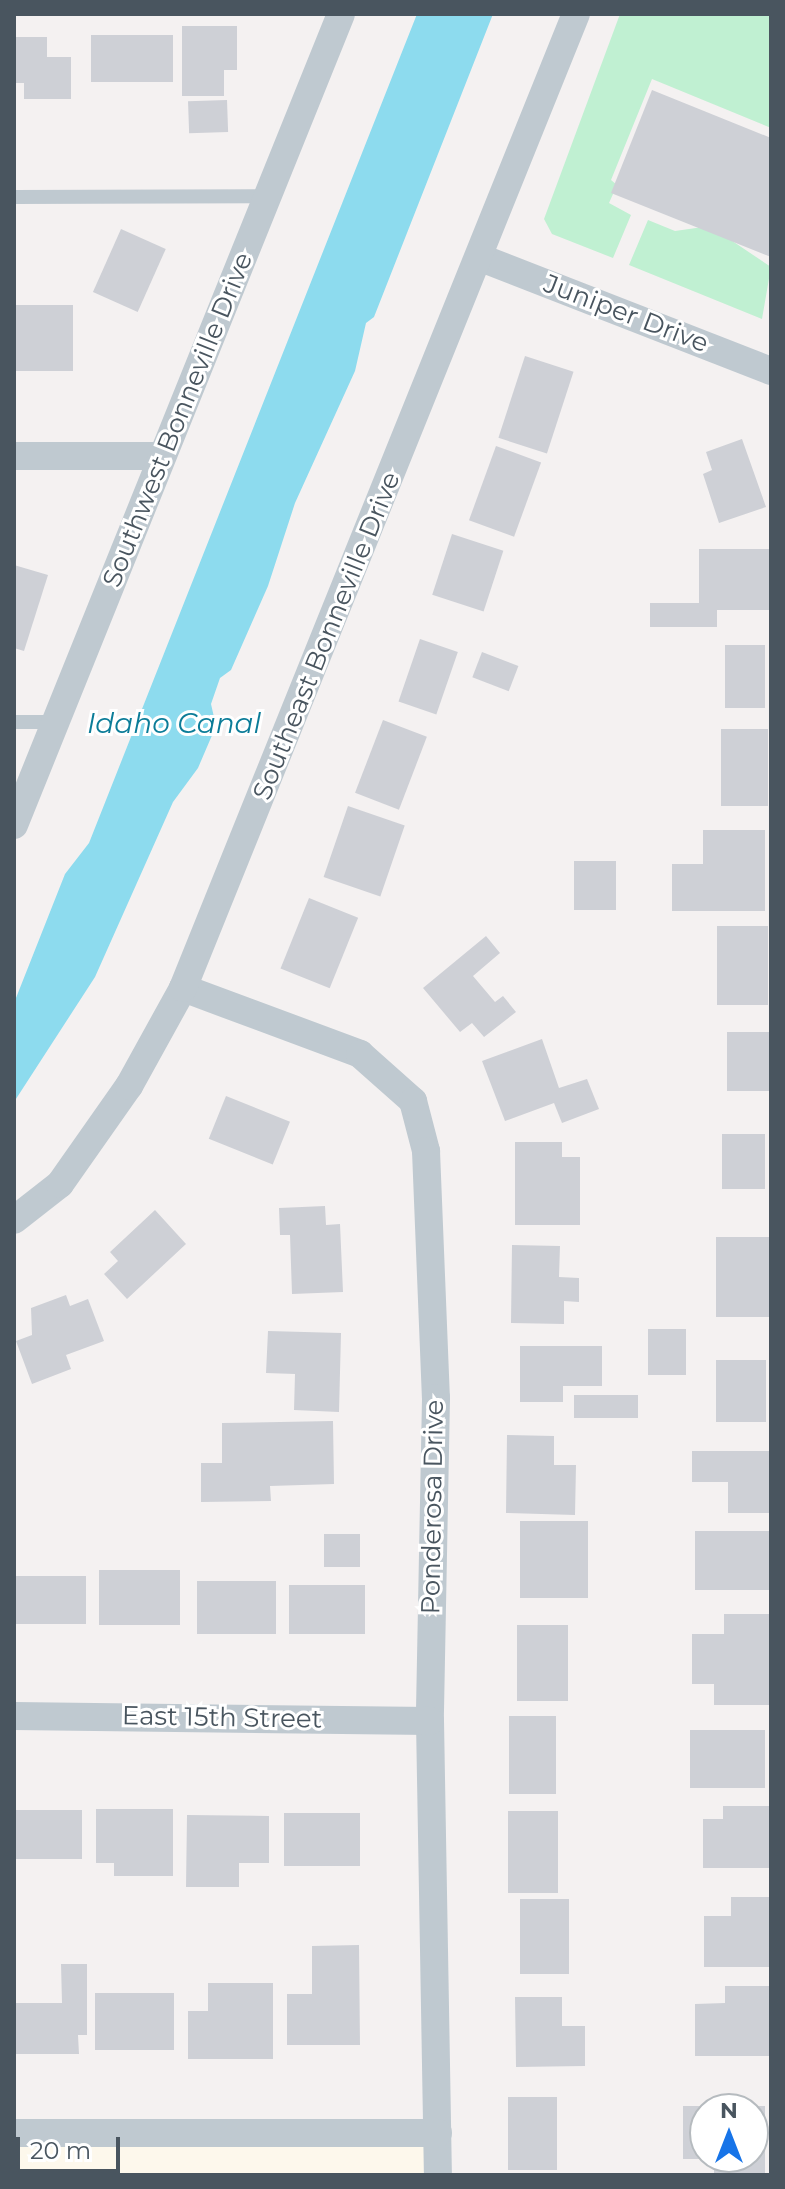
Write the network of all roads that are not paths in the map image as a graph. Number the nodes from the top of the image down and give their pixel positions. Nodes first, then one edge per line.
1 (341, 14) edge
2 (576, 14) edge
3 (269, 196) junction
4 (14, 197) edge
5 (481, 258) junction
6 (771, 371) edge
7 (14, 456) edge
8 (158, 456) junction
9 (14, 722) edge
10 (61, 722) junction
11 (14, 825) edge
12 (183, 988) junction
13 (14, 1220) edge
14 (14, 1716) edge
15 (430, 1721) junction
16 (14, 2133) edge
17 (438, 2133) junction
18 (438, 2175) edge

1 - 3 street, Southwest Bonneville Drive
2 - 5 street, Southeast Bonneville Drive
3 - 4 lane
3 - 8 street, Southwest Bonneville Drive
5 - 6 street, Juniper Drive
5 - 12 street, Southeast Bonneville Drive
7 - 8 street
8 - 10 street, Southwest Bonneville Drive
9 - 10 lane
10 - 11 street, Southwest Bonneville Drive
12 - 13 street, Southeast Bonneville Drive
12 - 15 street, Ponderosa Drive
14 - 15 street, East 15th Street
15 - 17 street, Ponderosa Drive
16 - 17 street
17 - 18 street, Ponderosa Drive

